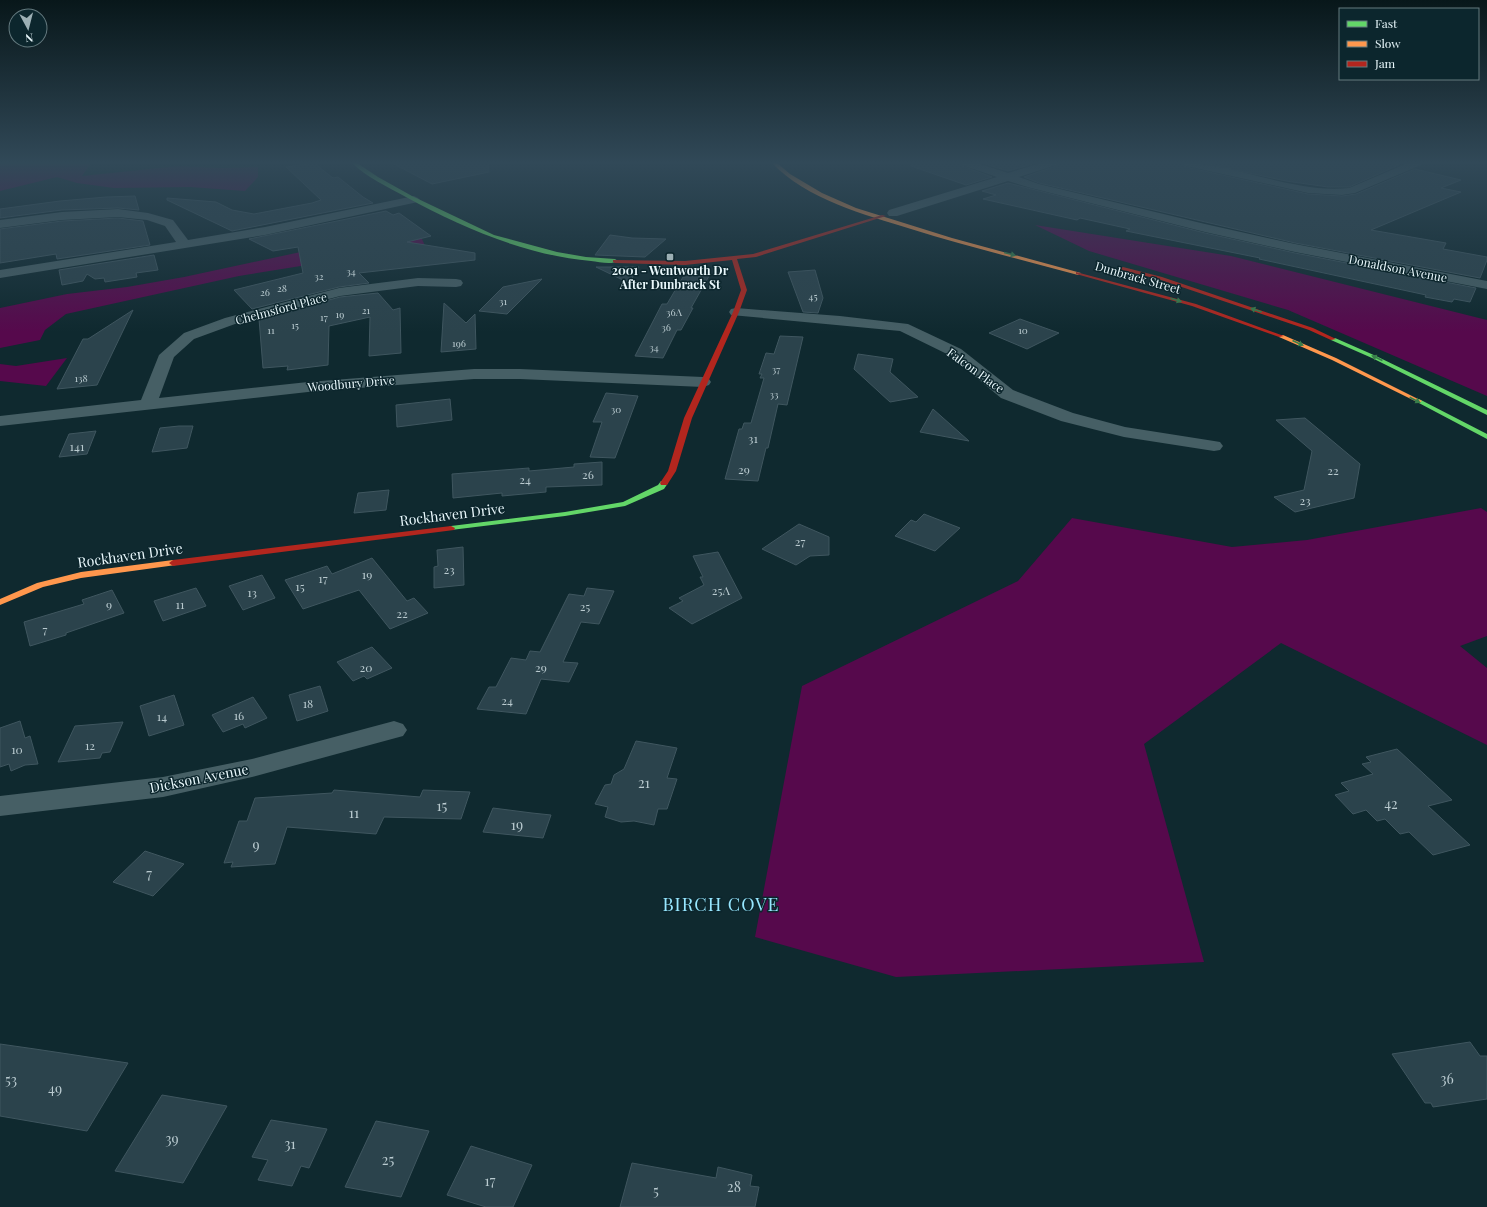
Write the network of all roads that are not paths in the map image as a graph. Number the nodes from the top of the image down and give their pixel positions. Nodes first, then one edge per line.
1 (36, 219) edge
2 (156, 219) edge
3 (320, 219) edge
4 (457, 219) edge
5 (871, 219) edge
6 (885, 219) edge
7 (915, 219) edge
8 (1167, 219) edge
9 (925, 222) dead end
10 (0, 224) edge
11 (185, 245) junction
12 (734, 258) junction
13 (1116, 267) dead end
14 (0, 274) edge
15 (456, 283) dead end
16 (1487, 285) edge
17 (736, 312) junction
18 (703, 382) junction
19 (148, 404) junction
20 (1487, 413) edge
21 (0, 421) edge
22 (1487, 437) edge
23 (1214, 446) dead end
24 (0, 602) edge
25 (394, 730) dead end
26 (0, 806) edge

1 - 10 street
2 - 11 street
3 - 11 street
4 - 12 street
5 - 12 street
6 -> 22 street, Dunbrack Street
7 - 9 street
8 - 16 street, Donaldson Avenue
11 - 14 street
12 - 17 street, Rockhaven Drive
20 -> 13 street, Dunbrack Street
15 - 19 street, Chelmsford Place
17 - 18 street, Rockhaven Drive
17 - 23 street, Falcon Place
18 - 19 street, Woodbury Drive
18 - 24 street, Rockhaven Drive
19 - 21 street, Woodbury Drive
25 - 26 street, Dickson Avenue

